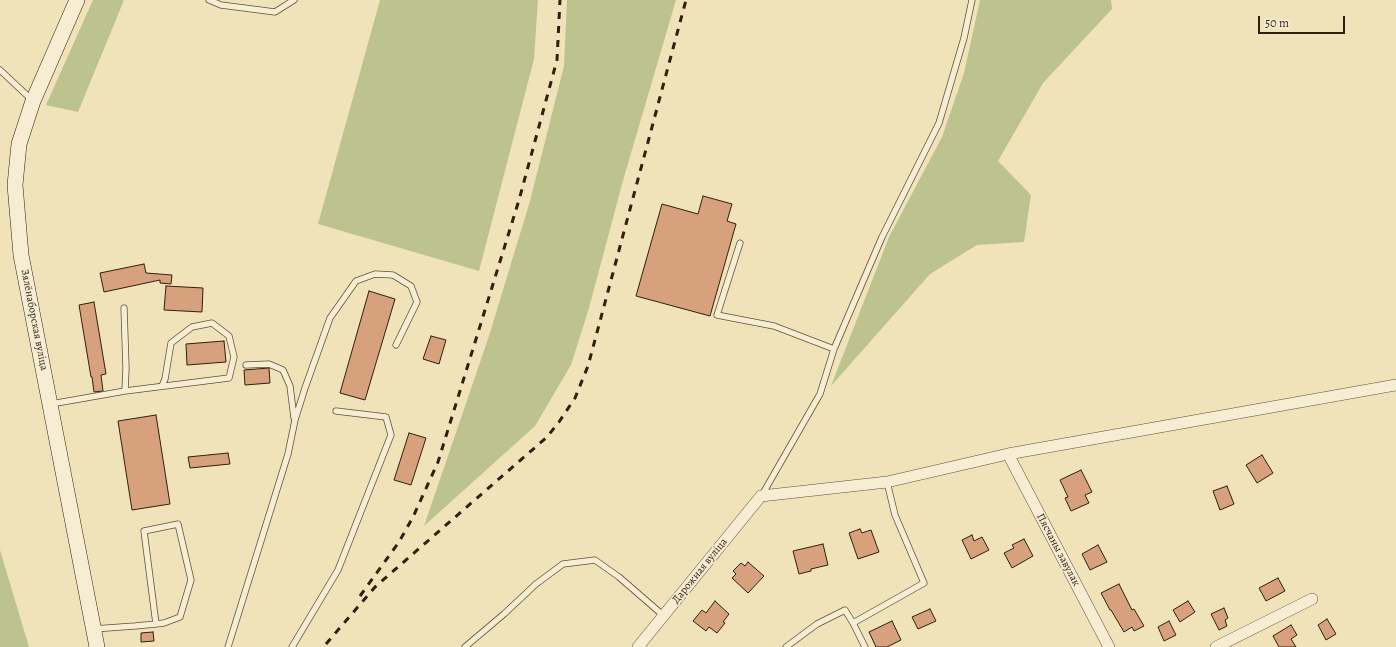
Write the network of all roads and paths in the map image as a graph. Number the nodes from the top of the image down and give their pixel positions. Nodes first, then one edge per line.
1 (77, 0) edge
2 (209, 0) edge
3 (294, 0) edge
4 (972, 0) edge
5 (0, 70) edge
6 (33, 101) junction
7 (740, 242) dead end
8 (124, 308) dead end
9 (396, 345) dead end
10 (834, 349) junction
11 (246, 365) dead end
12 (162, 386) junction
13 (1396, 386) edge
14 (125, 391) junction
15 (50, 404) junction
16 (336, 411) dead end
17 (294, 420) junction
18 (1008, 454) junction
19 (886, 482) junction
20 (762, 496) junction
21 (1312, 599) dead end
22 (664, 616) junction
23 (853, 623) junction
24 (156, 624) junction
25 (93, 628) junction
26 (97, 647) edge
27 (228, 647) edge
28 (292, 647) edge
29 (465, 647) edge
30 (638, 647) edge
31 (786, 647) edge
32 (865, 647) edge
33 (1109, 647) edge
34 (1216, 647) edge

1 - 6 main road, Зялёнаборская вуліца
2 - 3 lane
4 - 10 lane
5 - 6 lane
6 - 15 main road, Зялёнаборская вуліца
7 - 10 lane
8 - 14 lane
9 - 17 lane
10 - 20 lane
11 - 17 lane
12 - 12 lane
12 - 14 lane
13 - 18 street
14 - 15 lane
15 - 25 main road, Зялёнаборская вуліца
16 - 28 lane
17 - 27 lane
18 - 19 street
18 - 33 street, Пясчаны завулак
19 - 20 street
19 - 23 lane
20 - 22 street, Дарожная вуліца
21 - 34 street
22 - 29 lane
22 - 30 street, Дарожная вуліца
23 - 31 lane
23 - 32 lane
24 - 24 lane
24 - 25 lane
25 - 26 main road, Зялёнаборская вуліца

